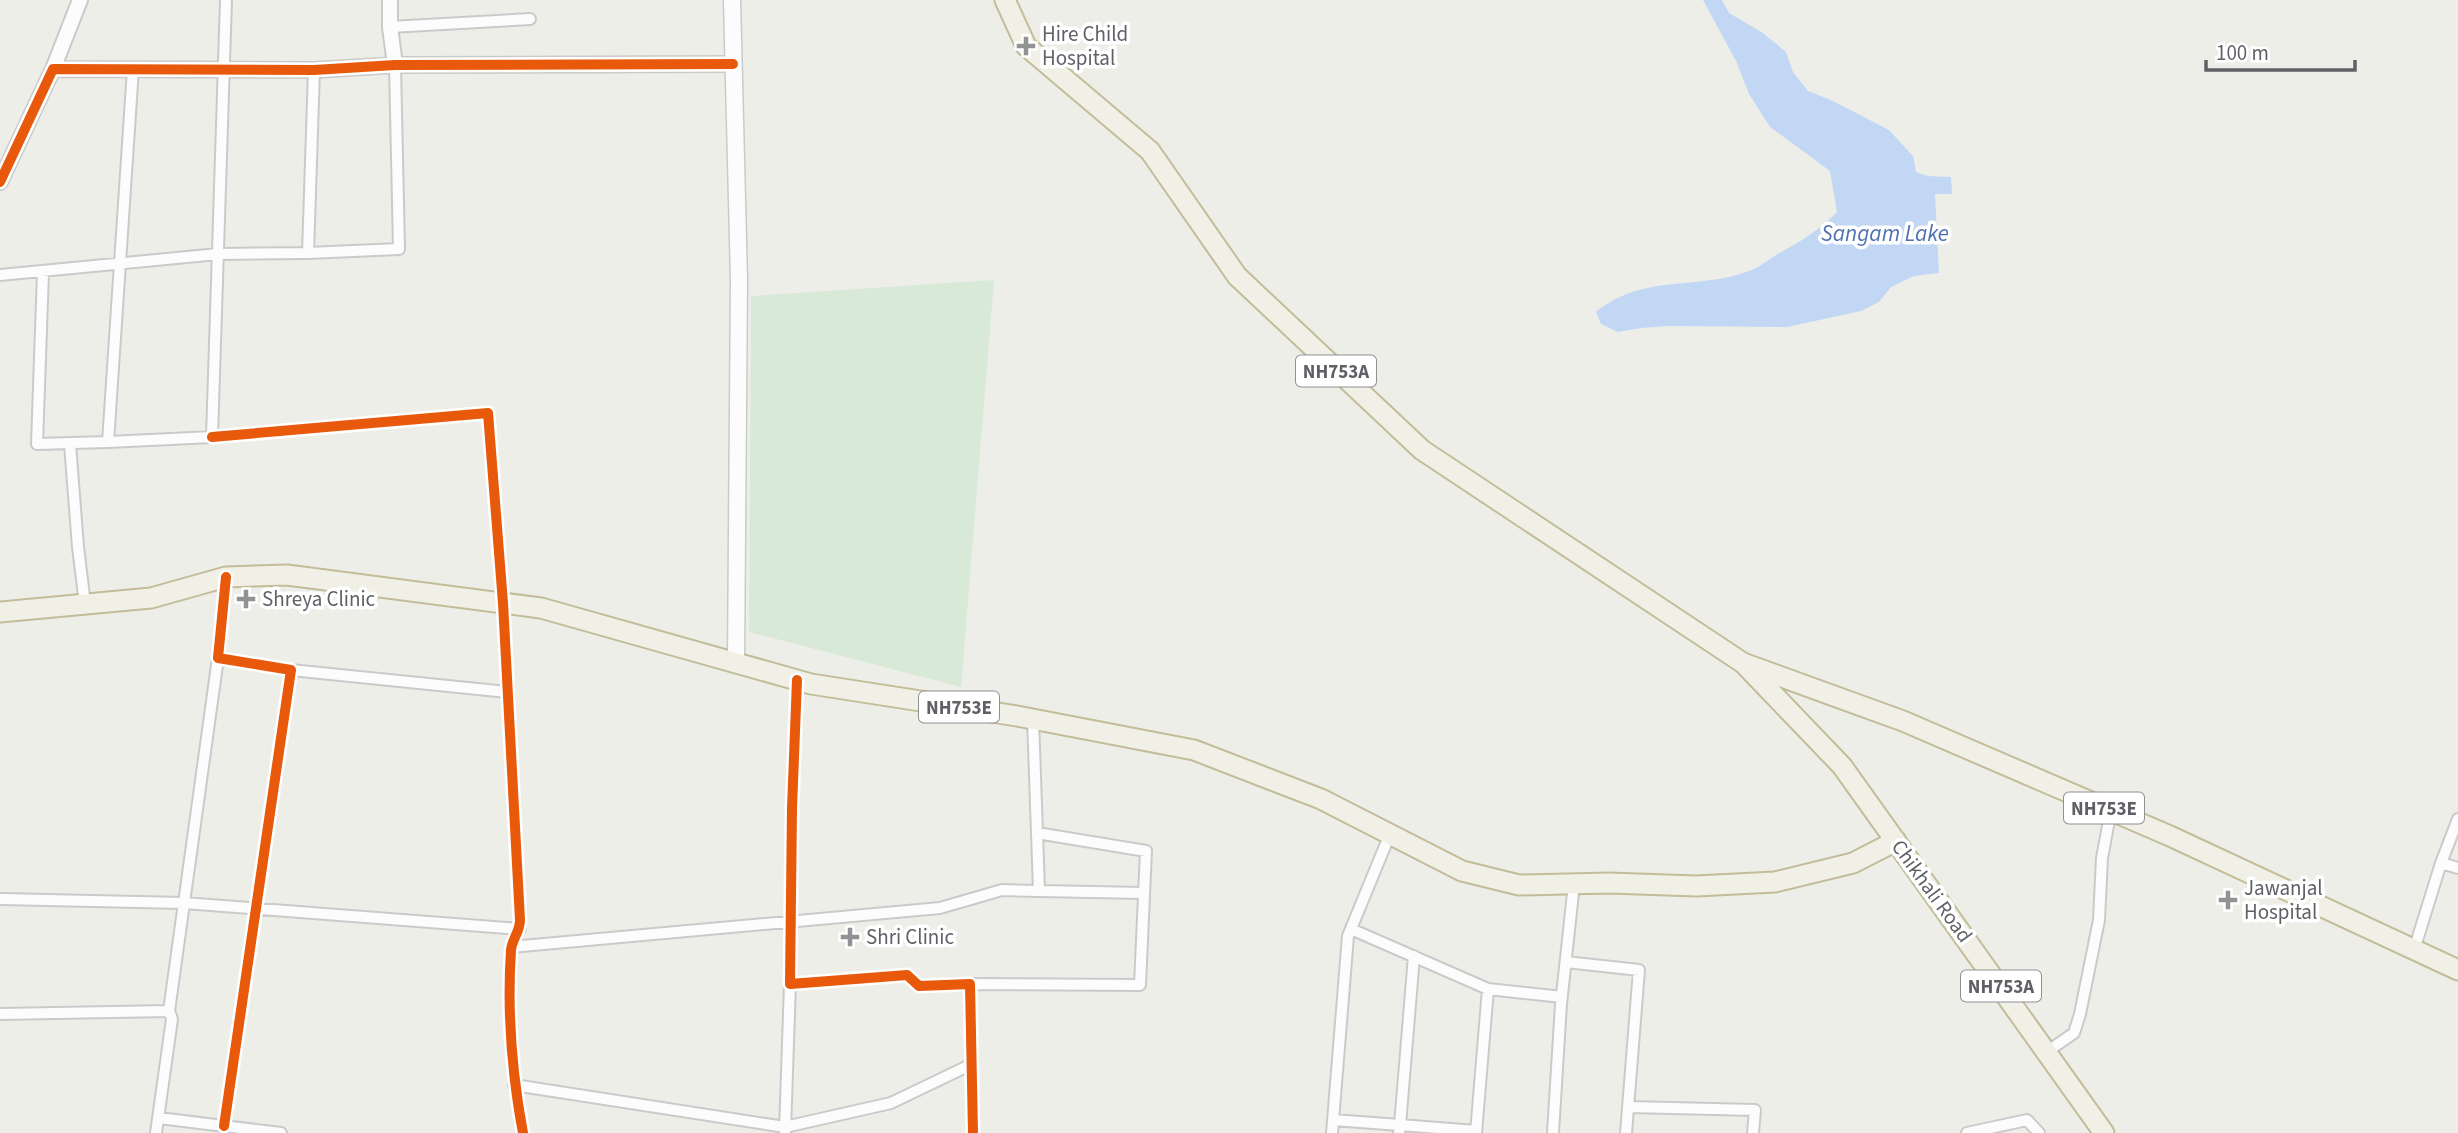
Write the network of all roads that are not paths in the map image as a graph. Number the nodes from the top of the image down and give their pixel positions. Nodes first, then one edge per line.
1 (80, 0) edge
2 (226, 0) edge
3 (390, 0) edge
4 (732, 0) edge
5 (1005, 0) edge
6 (530, 19) dead end
7 (390, 27) junction
8 (733, 64) junction
9 (395, 65) junction
10 (223, 68) junction
11 (53, 69) junction
12 (133, 69) junction
13 (314, 70) junction
14 (0, 182) edge
15 (308, 253) junction
16 (218, 254) junction
17 (122, 264) junction
18 (43, 272) junction
19 (0, 275) edge
20 (212, 437) junction
21 (108, 442) junction
22 (70, 444) junction
23 (226, 577) junction
24 (503, 603) junction
25 (85, 604) junction
26 (0, 612) edge
27 (218, 658) junction
28 (736, 663) junction
29 (1743, 663) junction
30 (291, 670) junction
31 (797, 680) junction
32 (507, 692) junction
33 (1033, 719) junction
34 (2111, 810) junction
35 (2458, 819) edge
36 (1037, 833) junction
37 (1390, 834) junction
38 (1896, 841) junction
39 (2441, 863) junction
40 (2458, 869) edge
41 (1574, 884) junction
42 (1039, 891) junction
43 (1144, 893) junction
44 (0, 899) edge
45 (184, 903) junction
46 (254, 907) junction
47 (791, 921) junction
48 (520, 929) junction
49 (1351, 929) junction
50 (511, 947) junction
51 (2414, 950) junction
52 (1414, 957) junction
53 (1566, 962) junction
54 (2458, 970) edge
55 (790, 984) junction
56 (970, 984) junction
57 (1488, 989) junction
58 (1562, 997) junction
59 (169, 1011) junction
60 (0, 1014) edge
61 (2048, 1051) junction
62 (970, 1065) junction
63 (514, 1085) junction
64 (1629, 1107) junction
65 (159, 1118) junction
66 (1334, 1120) junction
67 (224, 1126) junction
68 (1399, 1129) edge
69 (785, 1130) edge
70 (1476, 1132) edge
71 (156, 1133) edge
72 (281, 1133) edge
73 (523, 1133) edge
74 (973, 1133) edge
75 (1332, 1133) edge
76 (1553, 1133) edge
77 (1626, 1133) edge
78 (1754, 1133) edge
79 (1967, 1133) edge
80 (2039, 1133) edge
81 (2104, 1133) edge

1 - 11 street
2 - 10 street
3 - 7 street
4 - 8 main road
5 - 29 highway, NH753A
6 - 7 street
7 - 9 street
8 - 9 street
8 - 28 main road
9 - 13 street
9 - 15 street
10 - 12 street
10 - 13 street
10 - 16 street
11 - 12 street
11 - 14 street
12 - 17 street
13 - 15 street
15 - 16 street
16 - 17 street
16 - 20 street
17 - 18 street
17 - 21 street
18 - 19 street
18 - 22 street
20 - 21 street
20 - 24 street
21 - 22 street
22 - 25 street
23 - 24 highway, NH753E
23 - 25 highway, NH753E
23 - 27 street
24 - 28 highway, NH753E
24 - 32 street
25 - 26 highway, NH753E
27 - 30 street
27 - 45 street
28 - 31 highway, NH753E
29 - 34 highway, NH753E
29 - 38 highway, Chikhali Road / NH753A
30 - 32 street
30 - 46 street
31 - 33 highway, NH753E
31 - 47 street
32 - 48 street
33 - 36 street
33 - 37 highway, NH753E
34 - 51 highway, NH753E
34 - 61 street
35 - 39 street
36 - 42 street
36 - 43 street
37 - 41 highway, NH753E
37 - 49 street
38 - 41 highway, NH753E
38 - 61 highway, Chikhali Road / NH753A
39 - 40 street
39 - 51 street
41 - 53 street
42 - 43 street
42 - 47 street
43 - 56 street
44 - 45 street
45 - 46 street
45 - 59 street
46 - 48 street
46 - 67 street
47 - 50 street
47 - 55 street
48 - 50 street
49 - 52 street
49 - 66 street
50 - 63 street
51 - 54 highway, NH753E
52 - 57 street
52 - 68 street
53 - 58 street
53 - 64 street
55 - 56 street
55 - 69 street
56 - 62 street
57 - 58 street
57 - 70 street
58 - 76 street
59 - 60 street
59 - 65 street
61 - 81 highway, Chikhali Road / NH753A
62 - 69 street
62 - 74 street
63 - 69 street
63 - 73 street
64 - 77 street
64 - 78 street
65 - 67 street
65 - 71 street
66 - 68 street
66 - 75 street
67 - 72 street
68 - 70 street
79 - 80 street

